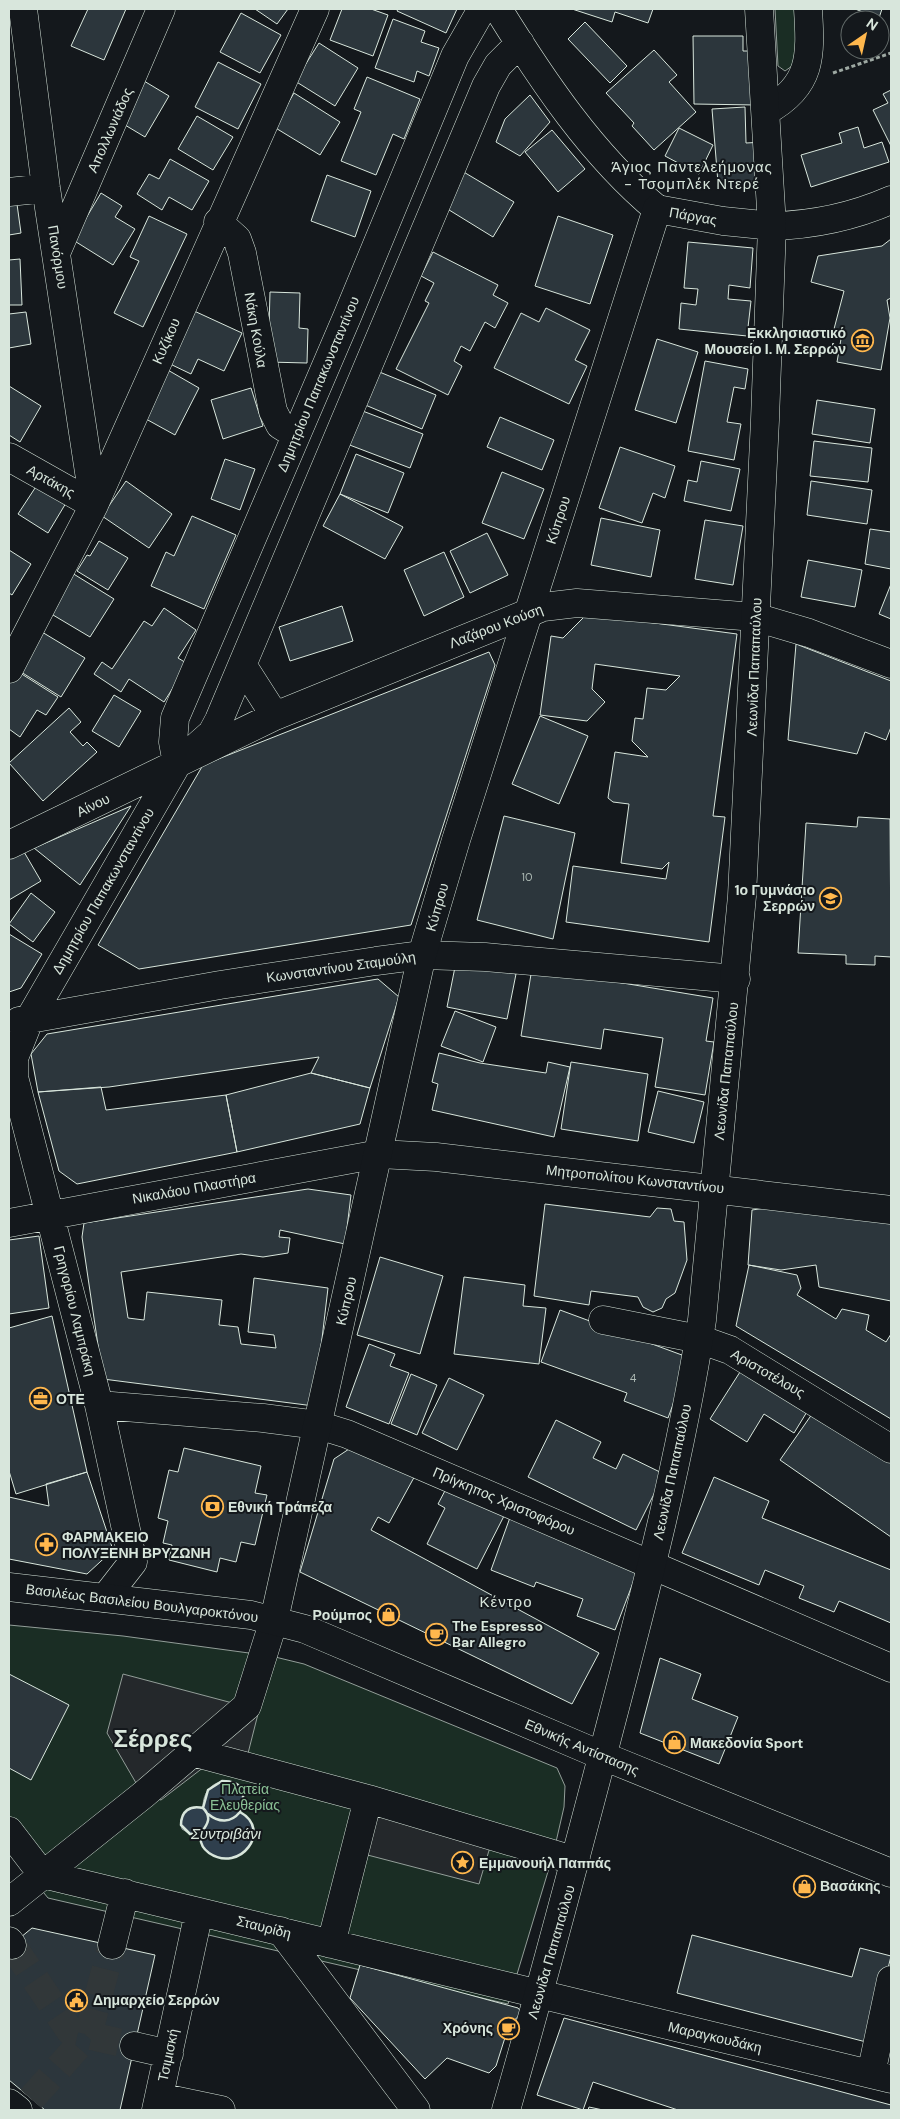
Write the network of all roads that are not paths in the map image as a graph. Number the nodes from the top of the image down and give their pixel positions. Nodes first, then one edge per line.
1 (23, 9) edge
2 (161, 9) edge
3 (315, 9) edge
4 (482, 9) edge
5 (498, 9) edge
6 (759, 9) edge
7 (808, 9) edge
8 (520, 42) junction
9 (766, 111) junction
10 (46, 188) junction
11 (9, 192) edge
12 (891, 200) edge
13 (657, 209) junction
14 (218, 222) junction
15 (772, 226) junction
16 (57, 251) junction
17 (296, 435) junction
18 (9, 457) edge
19 (94, 506) junction
20 (529, 611) junction
21 (755, 617) junction
22 (16, 636) edge
23 (891, 664) edge
24 (243, 666) junction
25 (9, 669) edge
26 (275, 716) junction
27 (177, 764) junction
28 (9, 845) edge
29 (422, 956) junction
30 (736, 979) junction
31 (19, 1020) edge
32 (379, 1154) junction
33 (714, 1188) junction
34 (891, 1210) edge
35 (50, 1215) junction
36 (9, 1223) edge
37 (603, 1320) dead end
38 (699, 1339) junction
39 (99, 1405) junction
40 (318, 1425) junction
41 (891, 1449) edge
42 (652, 1565) junction
43 (9, 1588) edge
44 (105, 1598) junction
45 (274, 1620) junction
46 (891, 1668) edge
47 (192, 1752) junction
48 (603, 1756) junction
49 (368, 1799) junction
50 (9, 1831) edge
51 (576, 1861) junction
52 (891, 1873) edge
53 (42, 1874) junction
54 (125, 1893) junction
55 (9, 1902) edge
56 (199, 1912) junction
57 (281, 1931) junction
58 (331, 1944) junction
59 (112, 1945) tunnel mouth
60 (891, 1980) edge
61 (539, 1995) junction
62 (134, 2046) tunnel mouth
63 (169, 2054) junction
64 (881, 2077) edge
65 (158, 2104) edge
66 (222, 2110) edge
67 (416, 2110) edge
68 (506, 2110) edge

1 - 10 street, Πανόρμου
2 - 16 street, Απολλωνιάδος
3 - 14 street, Κυζίκου
4 - 17 street, Δημητρίου Παπακωνσταντίνου
5 - 8 street, Πάργας
6 - 9 street, Λεωνίδα Παπαπαύλου
7 - 9 street
8 - 13 street, Πάργας
8 - 24 street, Δημητρίου Παπακωνσταντίνου
9 - 15 street, Λεωνίδα Παπαπαύλου
10 - 11 street
10 - 16 street, Πανόρμου
12 - 15 street, Πάργας
13 - 15 street, Πάργας
13 - 20 street, Κύπρου
14 - 17 street, Νάκη Κούλα
14 - 19 street, Κυζίκου
15 - 21 street, Λεωνίδα Παπαπαύλου
16 - 19 street, Πανόρμου
17 - 27 street, Δημητρίου Παπακωνσταντίνου
18 - 19 street, Αρτάκης
19 - 22 street, Κυζίκου
20 - 21 street, Λαζάρου Κούση
20 - 26 street, Λαζάρου Κούση
20 - 29 street, Κύπρου
21 - 23 street, Λαζάρου Κούση
21 - 30 street, Λεωνίδα Παπαπαύλου
22 - 25 street, Κυζίκου
24 - 26 street
24 - 27 street, Δημητρίου Παπακωνσταντίνου
26 - 27 street, Λαζάρου Κούση
27 - 28 street, Αίνου
27 - 31 street, Δημητρίου Παπακωνσταντίνου
29 - 30 street, Κωνσταντίνου Σταμούλη
29 - 31 street, Κωνσταντίνου Σταμούλη
29 - 32 street, Κύπρου
30 - 33 street, Λεωνίδα Παπαπαύλου
31 - 35 street, Γρηγορίου Λαμπράκη
32 - 33 street, Μητροπολίτου Κωνσταντίνου
32 - 35 street, Νικαλάου Πλαστήρα
32 - 40 street, Κύπρου
33 - 34 street, Μητροπολίτου Κωνσταντίνου
33 - 38 street, Λεωνίδα Παπαπαύλου
35 - 36 street, Νικαλάου Πλαστήρα
35 - 39 street, Γρηγορίου Λαμπράκη
37 - 38 street, Αριστοτέλους
38 - 41 street, Αριστοτέλους
38 - 42 street, Λεωνίδα Παπαπαύλου
39 - 40 street, Πρίγκηπος Χριστοφόρου
39 - 44 street, Γρηγορίου Λαμπράκη
40 - 42 street, Πρίγκηπος Χριστοφόρου
40 - 45 street, Κύπρου
42 - 46 street, Πρίγκηπος Χριστοφόρου
42 - 48 street, Λεωνίδα Παπαπαύλου
43 - 44 street, Βασιλέως Βασιλείου Βουλγαροκτόνου
44 - 45 street, Βασιλέως Βασιλείου Βουλγαροκτόνου
45 - 47 street, Κύπρου
45 - 48 street, Εθνικής Αντίστασης
47 - 49 street
47 - 53 street, Κύπρου
48 - 51 street, Λεωνίδα Παπαπαύλου
48 - 52 street, Εθνικής Αντίστασης
49 - 51 street
49 - 58 street
50 - 53 street
51 - 61 street, Λεωνίδα Παπαπαύλου
53 - 54 street, Σταυρίδη
53 - 55 street, Κύπρου
54 - 56 street, Σταυρίδη
54 - 59 street
56 - 57 street, Σταυρίδη
56 - 63 street, Τσιμισκή
57 - 58 street, Σταυρίδη
57 - 67 street
58 - 61 street, Σταυρίδη
60 - 64 street
61 - 64 street, Μαραγκουδάκη
61 - 68 street, Λεωνίδα Παπαπαύλου
62 - 63 street
63 - 65 street, Τσιμισκή
65 - 66 street

